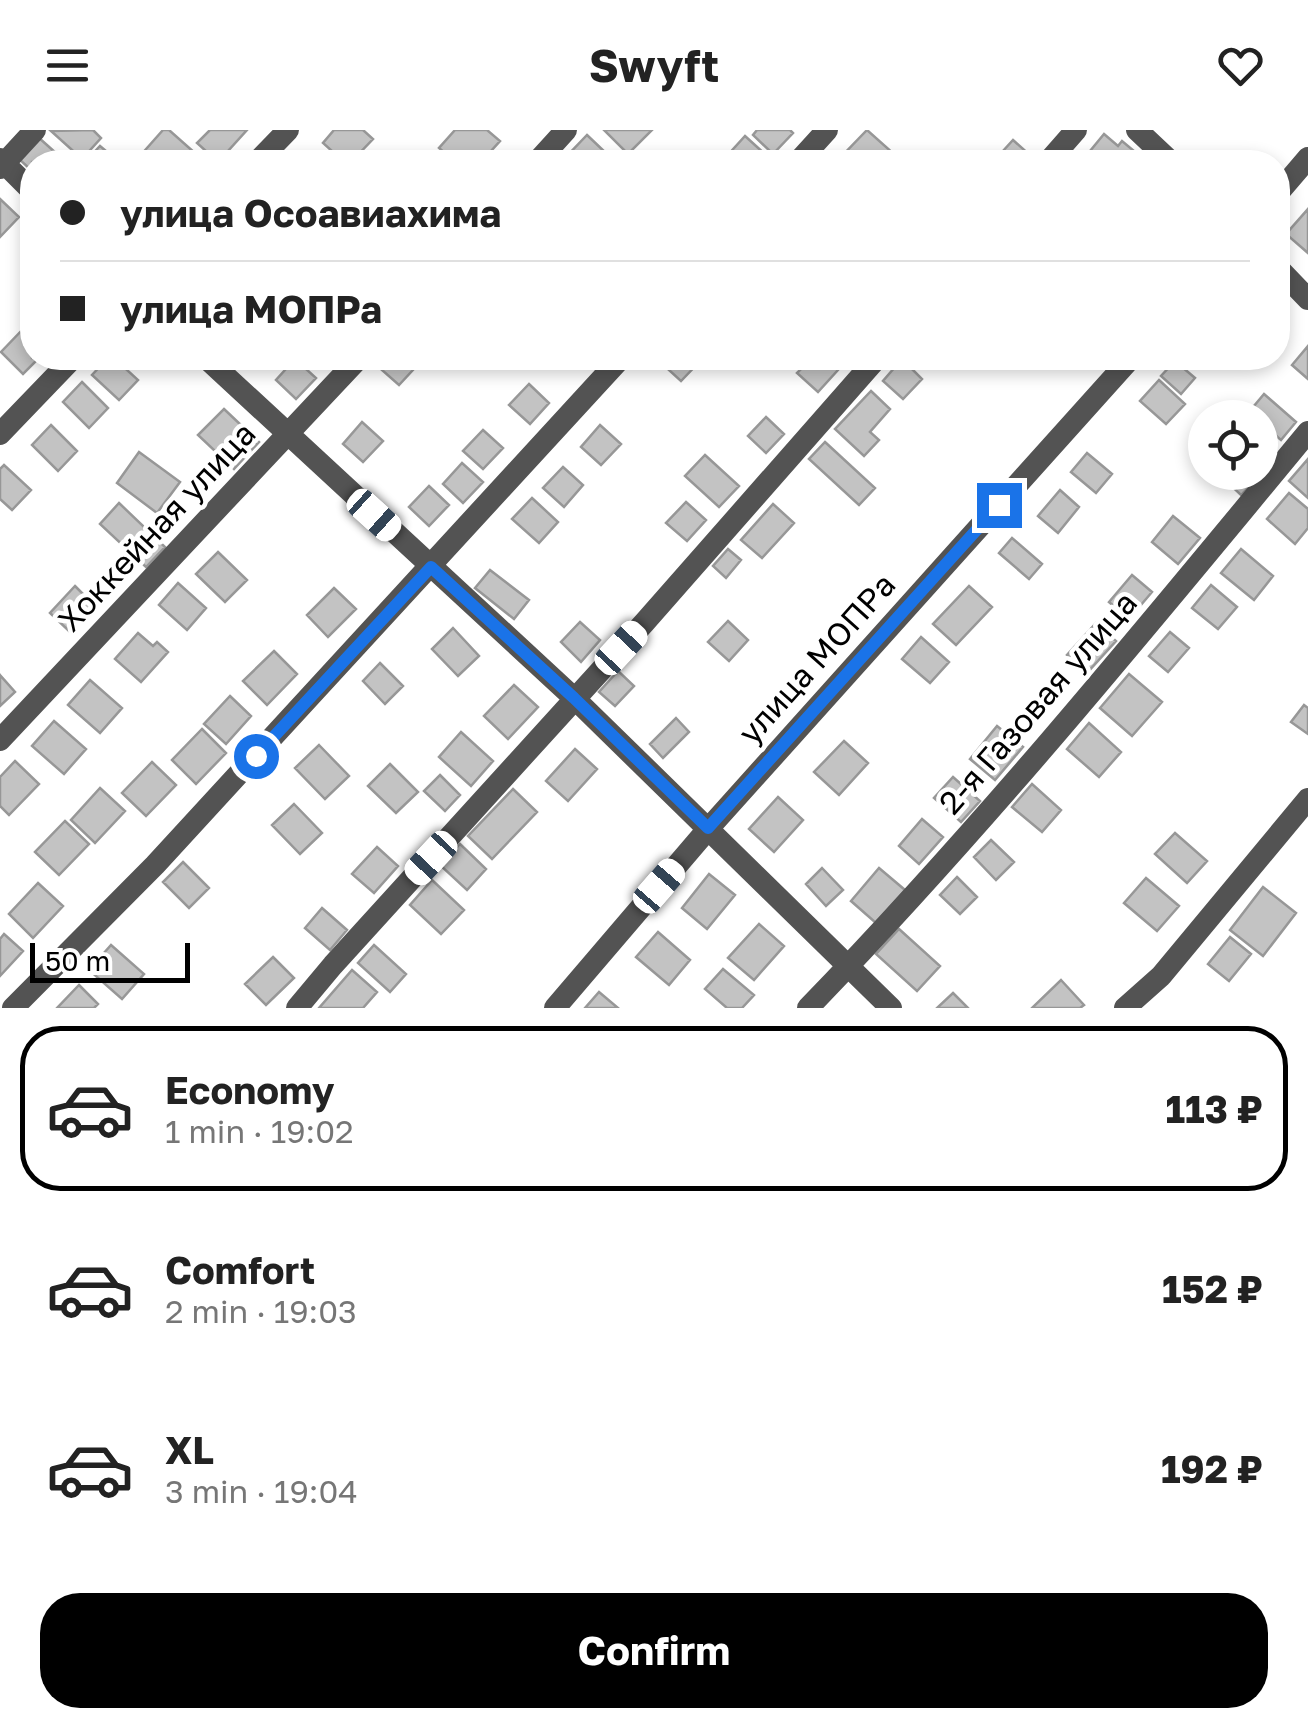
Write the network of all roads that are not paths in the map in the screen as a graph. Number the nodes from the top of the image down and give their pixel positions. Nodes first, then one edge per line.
1 (35, 130) edge
2 (288, 130) edge
3 (566, 130) edge
4 (828, 130) edge
5 (1076, 130) edge
6 (1136, 130) edge
7 (269, 150) edge
8 (548, 150) edge
9 (809, 150) edge
10 (1058, 150) edge
11 (1157, 150) edge
12 (1308, 158) edge
13 (1, 164) edge
14 (1290, 179) edge
15 (20, 181) edge
16 (1290, 281) edge
17 (1308, 300) edge
18 (61, 370) edge
19 (219, 370) edge
20 (348, 370) edge
21 (610, 370) edge
22 (866, 370) edge
23 (1120, 370) edge
24 (1308, 432) edge
25 (0, 434) edge
26 (288, 436) junction
27 (431, 567) junction
28 (574, 698) junction
29 (0, 740) edge
30 (1308, 799) edge
31 (708, 828) junction
32 (848, 967) junction
33 (13, 1008) edge
34 (298, 1008) edge
35 (555, 1008) edge
36 (808, 1008) edge
37 (891, 1008) edge
38 (1125, 1008) edge

1 - 13 street
2 - 7 street
3 - 8 street
4 - 9 street
5 - 10 street
6 - 11 street
12 - 14 street
13 - 15 street
16 - 17 street
18 - 25 street
19 - 26 street
20 - 26 street, Хоккейная улица
21 - 27 street
22 - 28 street
23 - 31 street, улица МОПРа
24 - 32 street, 2-я Газовая улица
26 - 27 street
26 - 29 street, Хоккейная улица
27 - 28 street
27 - 33 street
28 - 31 street
28 - 34 street
30 - 38 street
31 - 32 street
31 - 35 street, улица МОПРа
32 - 36 street, 2-я Газовая улица
32 - 37 street

